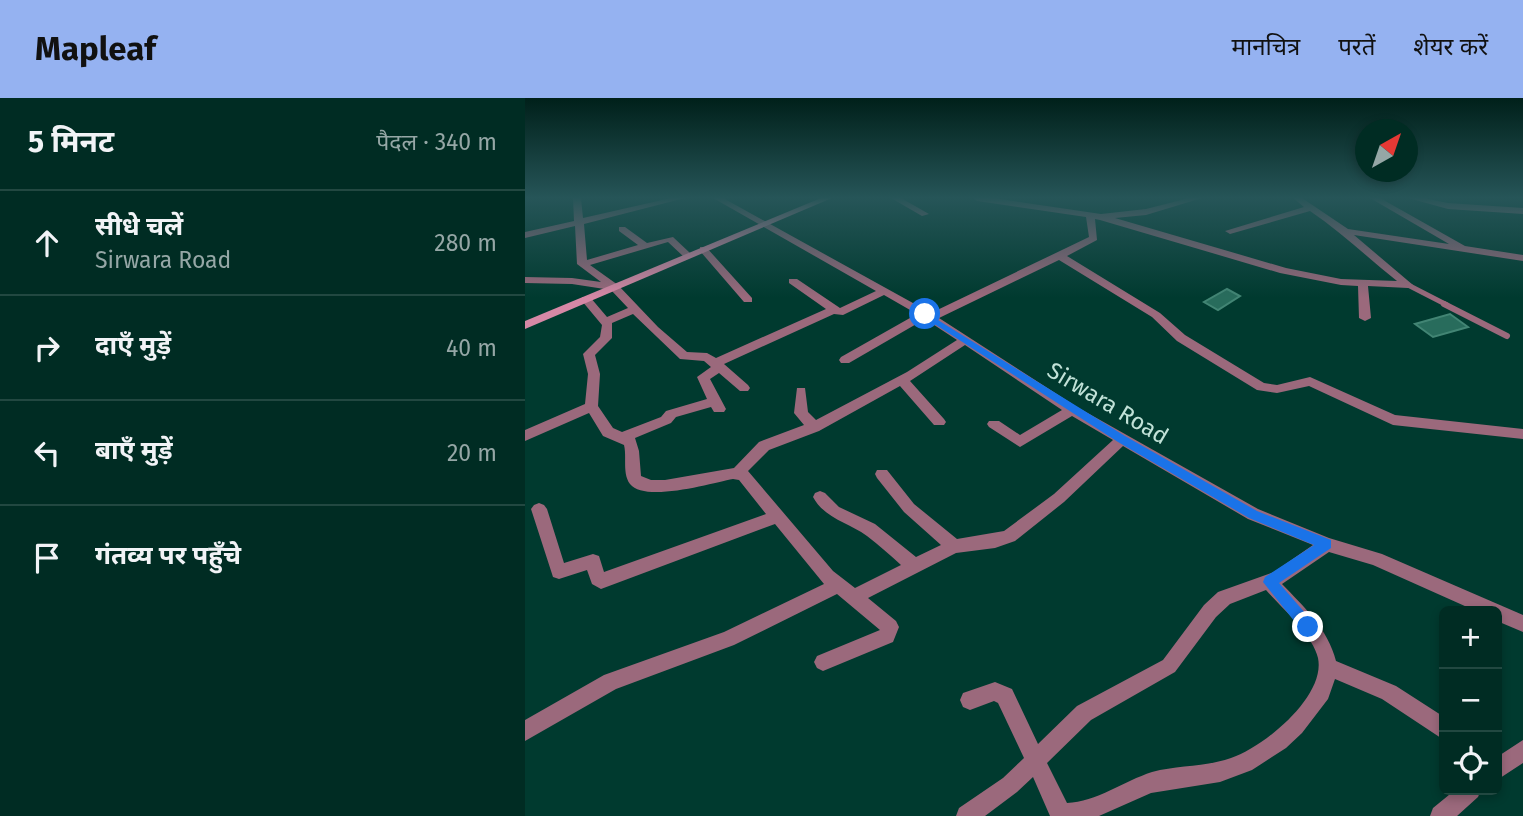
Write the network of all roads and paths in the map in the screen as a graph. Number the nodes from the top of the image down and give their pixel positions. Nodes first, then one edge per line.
1 (1345, 231) edge
2 (579, 232) edge
3 (625, 232) edge
4 (747, 232) edge
5 (780, 232) edge
6 (1095, 232) edge
7 (1149, 232) edge
8 (1348, 232) edge
9 (1435, 232) edge
10 (645, 246) junction
11 (702, 249) junction
12 (1468, 250) junction
13 (687, 255) junction
14 (1059, 256) junction
15 (1523, 258) edge
16 (582, 264) junction
17 (525, 280) edge
18 (793, 281) dead end
19 (1363, 283) junction
20 (1408, 285) junction
21 (614, 287) junction
22 (884, 291) junction
23 (586, 299) junction
24 (748, 300) dead end
25 (635, 309) junction
26 (834, 310) junction
27 (928, 316) junction
28 (1365, 318) dead end
29 (607, 321) junction
30 (525, 325) edge
31 (1507, 336) dead end
32 (965, 340) junction
33 (845, 360) dead end
34 (717, 366) junction
35 (901, 380) junction
36 (744, 388) dead end
37 (800, 391) dead end
38 (591, 407) junction
39 (1072, 410) junction
40 (939, 422) dead end
41 (994, 424) dead end
42 (814, 427) junction
43 (1523, 434) edge
44 (525, 436) edge
45 (622, 438) junction
46 (1122, 439) junction
47 (738, 473) junction
48 (882, 474) dead end
49 (820, 497) dead end
50 (539, 509) dead end
51 (776, 517) junction
52 (1327, 544) junction
53 (954, 546) junction
54 (913, 566) junction
55 (1269, 582) junction
56 (845, 592) junction
57 (1482, 606) edge
58 (1502, 615) edge
59 (1523, 624) edge
60 (823, 662) dead end
61 (1328, 668) junction
62 (970, 700) dead end
63 (1439, 726) edge
64 (525, 731) edge
65 (1523, 750) edge
66 (1034, 761) junction
67 (1502, 765) edge
68 (1465, 795) edge
69 (967, 816) edge
70 (1441, 816) edge

1 - 20 street
2 - 16 street
3 - 10 street
4 - 11 street
5 - 22 street, Sirwara Road
6 - 14 street
7 - 19 street
8 - 12 street
9 - 12 street
10 - 13 street
10 - 16 street
11 - 13 street
11 - 24 street
12 - 15 street
13 - 21 street
14 - 27 street
14 - 43 street
16 - 21 street
17 - 21 street
18 - 26 street
19 - 20 street
19 - 28 street
20 - 31 lane
21 - 23 street
21 - 25 street
22 - 26 street
22 - 27 street, Sirwara Road
23 - 29 street
23 - 30 street
25 - 29 street
25 - 34 street
26 - 34 street
27 - 32 street, Sirwara Road
27 - 33 street
29 - 38 street
32 - 35 street
32 - 39 street, Sirwara Road
34 - 36 street
34 - 45 street
35 - 40 street
35 - 42 street
37 - 42 street
38 - 44 street
38 - 45 street
39 - 41 street
39 - 46 street, Sirwara Road
42 - 47 street
45 - 47 street
46 - 52 street, Sirwara Road
46 - 53 street
47 - 51 street
48 - 53 street
49 - 54 street
50 - 51 street
51 - 56 street
52 - 55 street
52 - 57 street, Sirwara Road
53 - 54 street
54 - 56 street
55 - 61 street
55 - 66 street
56 - 60 street
56 - 64 street
58 - 59 street, Sirwara Road
61 - 63 street
61 - 66 street
62 - 66 street
65 - 67 street
66 - 69 street
68 - 70 street

